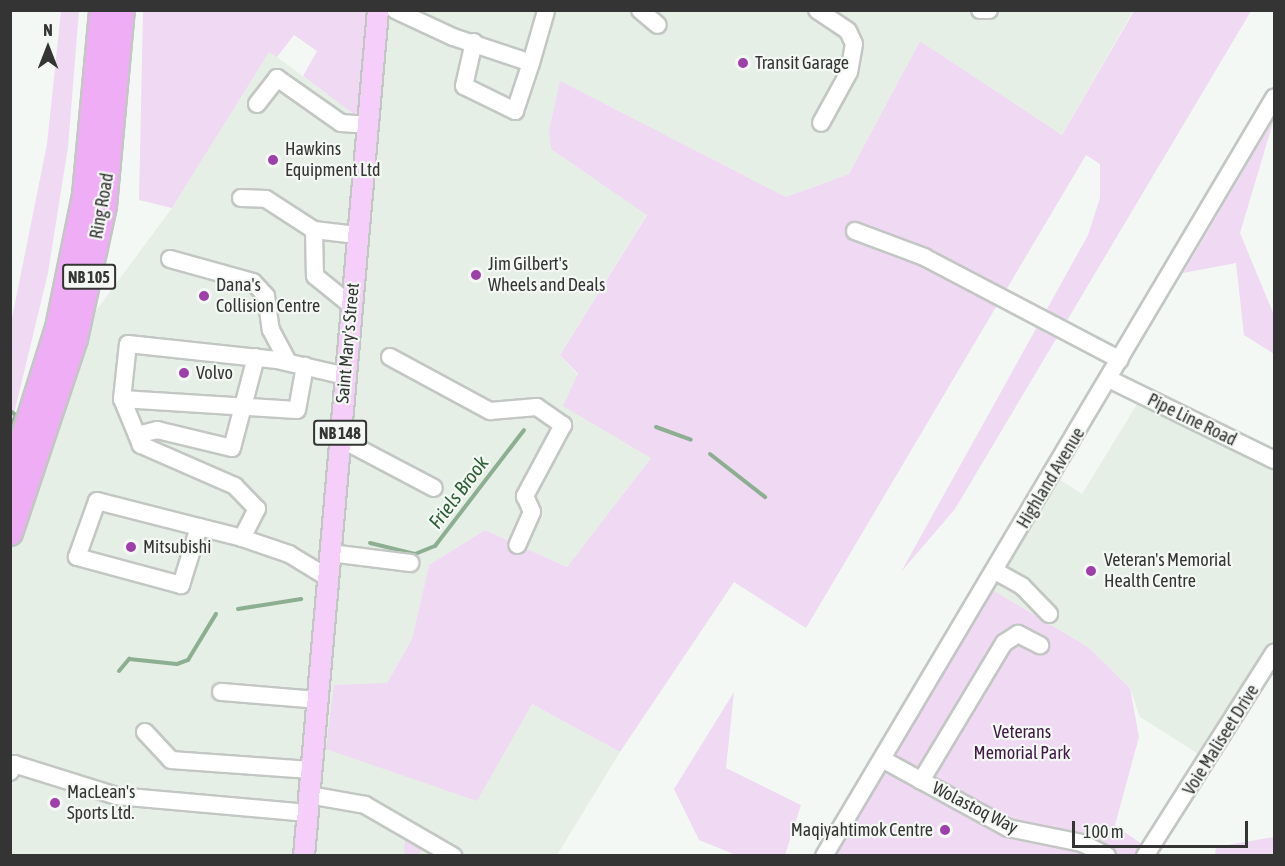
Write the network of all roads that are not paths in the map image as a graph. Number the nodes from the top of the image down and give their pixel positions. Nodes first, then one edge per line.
1 (102, 10) edge
2 (122, 10) edge
3 (378, 10) edge
4 (396, 10) edge
5 (640, 10) edge
6 (816, 10) edge
7 (980, 10) edge
8 (989, 10) edge
9 (546, 11) edge
10 (658, 25) dead end
11 (474, 42) junction
12 (531, 63) junction
13 (1275, 98) edge
14 (257, 104) dead end
15 (821, 123) dead end
16 (368, 125) junction
17 (241, 198) dead end
18 (314, 230) junction
19 (855, 231) dead end
20 (357, 235) junction
21 (170, 259) dead end
22 (352, 306) junction
23 (256, 357) junction
24 (390, 357) dead end
25 (1120, 360) junction
26 (288, 362) junction
27 (305, 366) junction
28 (346, 376) junction
29 (1109, 379) junction
30 (122, 399) junction
31 (243, 406) junction
32 (137, 435) junction
33 (339, 438) junction
34 (1275, 460) edge
35 (10, 480) edge
36 (434, 488) dead end
37 (198, 527) junction
38 (10, 533) edge
39 (242, 538) junction
40 (517, 545) dead end
41 (330, 553) junction
42 (410, 563) dead end
43 (995, 571) junction
44 (327, 577) junction
45 (1049, 614) dead end
46 (1040, 645) dead end
47 (1275, 653) edge
48 (221, 692) dead end
49 (318, 700) junction
50 (145, 732) dead end
51 (882, 759) junction
52 (311, 770) junction
53 (10, 772) edge
54 (921, 781) junction
55 (309, 804) junction
56 (304, 855) edge
57 (453, 855) edge
58 (824, 855) edge
59 (1107, 855) edge
60 (1145, 855) edge

1 - 35 highway, Ring Road / NB 105
2 - 38 highway, Ring Road / NB 105
3 - 16 main road, Saint Mary's Street / NB 148
4 - 11 street
5 - 10 street
6 - 15 street
7 - 8 street
9 - 12 street
11 - 12 street
11 - 12 street
13 - 25 street, Highland Avenue
14 - 16 street
16 - 20 main road, Saint Mary's Street / NB 148
17 - 18 street
18 - 20 street
18 - 22 street
19 - 25 street
20 - 22 main road, Saint Mary's Street / NB 148
21 - 26 street
22 - 28 main road, Saint Mary's Street / NB 148
23 - 26 street
23 - 30 street
23 - 31 street
24 - 40 street
25 - 29 street, Highland Avenue
26 - 27 street
27 - 28 street
27 - 31 street
28 - 33 main road, Saint Mary's Street / NB 148
29 - 34 street, Pipe Line Road
29 - 43 street, Highland Avenue
30 - 31 street
30 - 32 street
31 - 32 street
32 - 39 street
33 - 36 street
33 - 41 main road, Saint Mary's Street / NB 148
37 - 37 street
37 - 39 street
39 - 44 street
41 - 42 street
41 - 44 main road, Saint Mary's Street / NB 148
43 - 45 street
43 - 51 street, Highland Avenue
44 - 49 main road, Saint Mary's Street / NB 148
46 - 54 street
47 - 60 street, Voie Maliseet Drive
48 - 49 street
49 - 52 main road, Saint Mary's Street / NB 148
50 - 52 street
51 - 54 street, Wolastoq Way
51 - 58 street, Highland Avenue
52 - 55 main road, Saint Mary's Street / NB 148
53 - 55 street
54 - 59 street, Wolastoq Way
55 - 56 main road, Saint Mary's Street / NB 148
55 - 57 street

